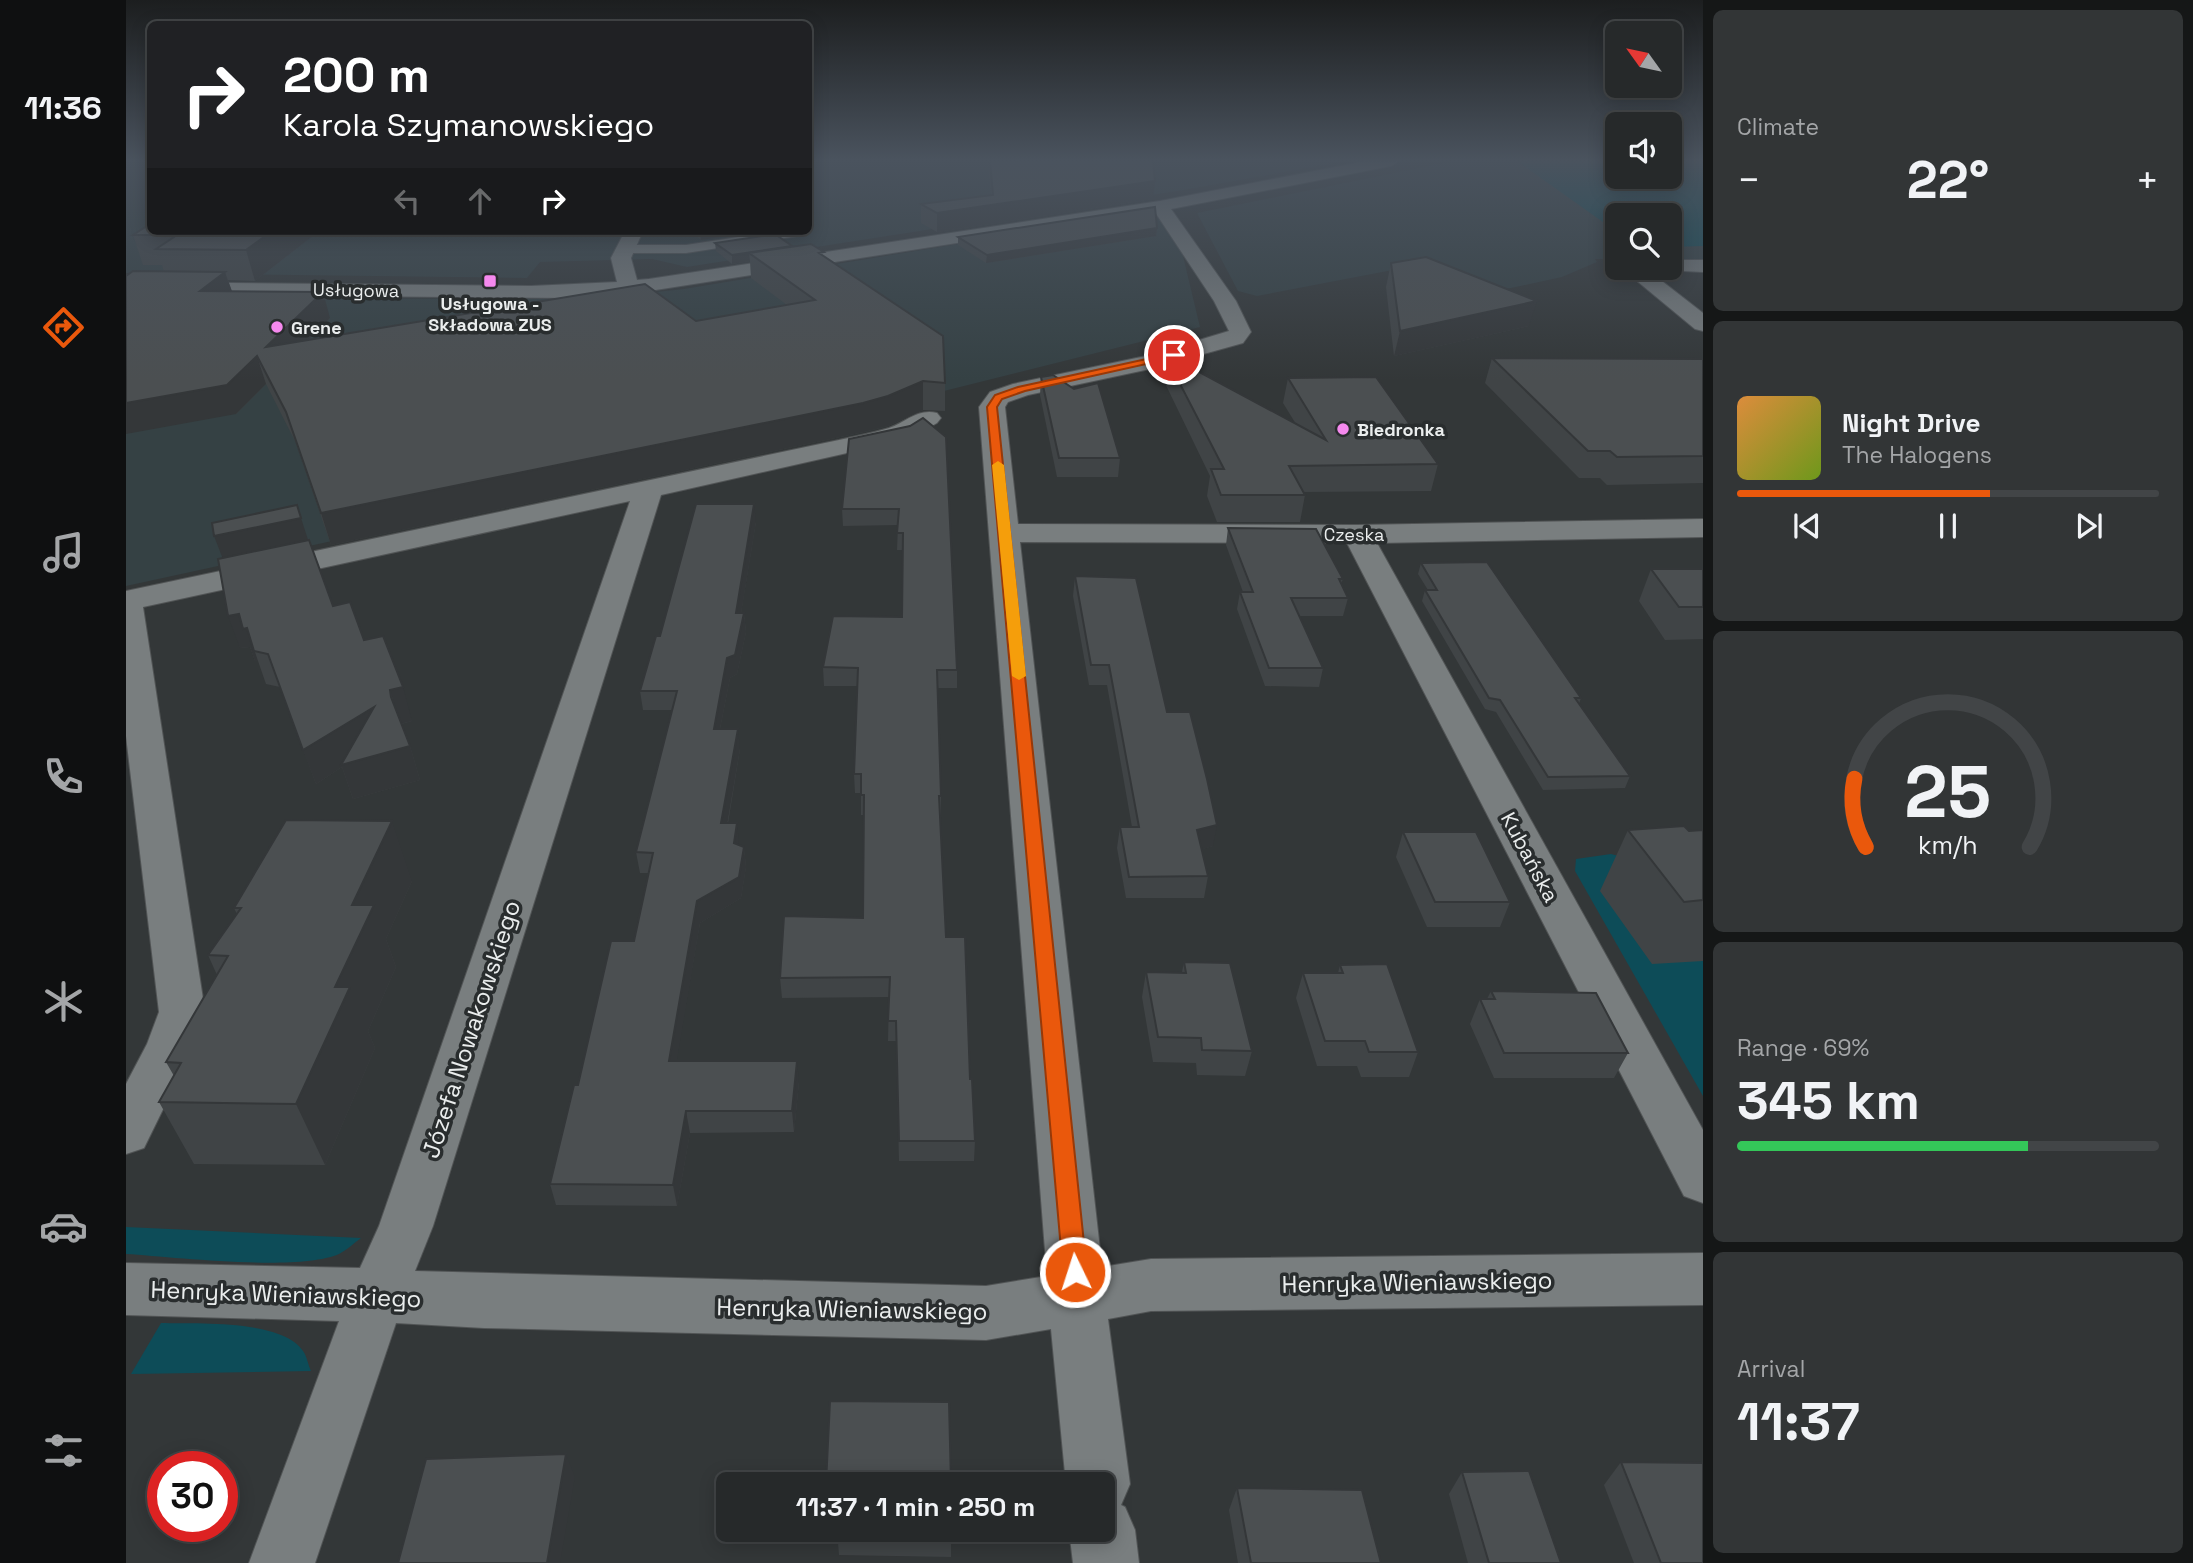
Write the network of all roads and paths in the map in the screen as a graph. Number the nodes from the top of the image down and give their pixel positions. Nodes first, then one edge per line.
1 (981, 234) edge
2 (1179, 234) edge
3 (632, 235) edge
4 (777, 235) edge
5 (624, 249) junction
6 (1682, 266) edge
7 (1703, 266) edge
8 (1648, 280) edge
9 (628, 286) junction
10 (126, 288) edge
11 (1703, 324) edge
12 (928, 418) edge
13 (648, 490) junction
14 (1703, 528) edge
15 (1357, 534) junction
16 (1006, 543) junction
17 (126, 1133) edge
18 (1703, 1180) edge
19 (1703, 1279) edge
20 (126, 1289) edge
21 (377, 1295) junction
22 (1077, 1298) junction
23 (1097, 1472) edge
24 (1103, 1542) edge
25 (282, 1563) edge
26 (1106, 1563) edge

1 - 9 street, Usługowa
2 - 16 street
3 - 5 street
4 - 5 lane
5 - 9 street
6 - 7 street
8 - 11 street
9 - 10 street, Usługowa
12 - 13 street
13 - 17 street
13 - 21 street, Józefa Nowakowskiego
14 - 15 street, Czeska
15 - 16 street, Czeska
15 - 18 street, Kubańska
16 - 22 street
19 - 22 street, Henryka Wieniawskiego
20 - 21 street, Henryka Wieniawskiego
21 - 22 street, Henryka Wieniawskiego
21 - 25 street, Józefa Nowakowskiego
22 - 23 street
24 - 26 street

